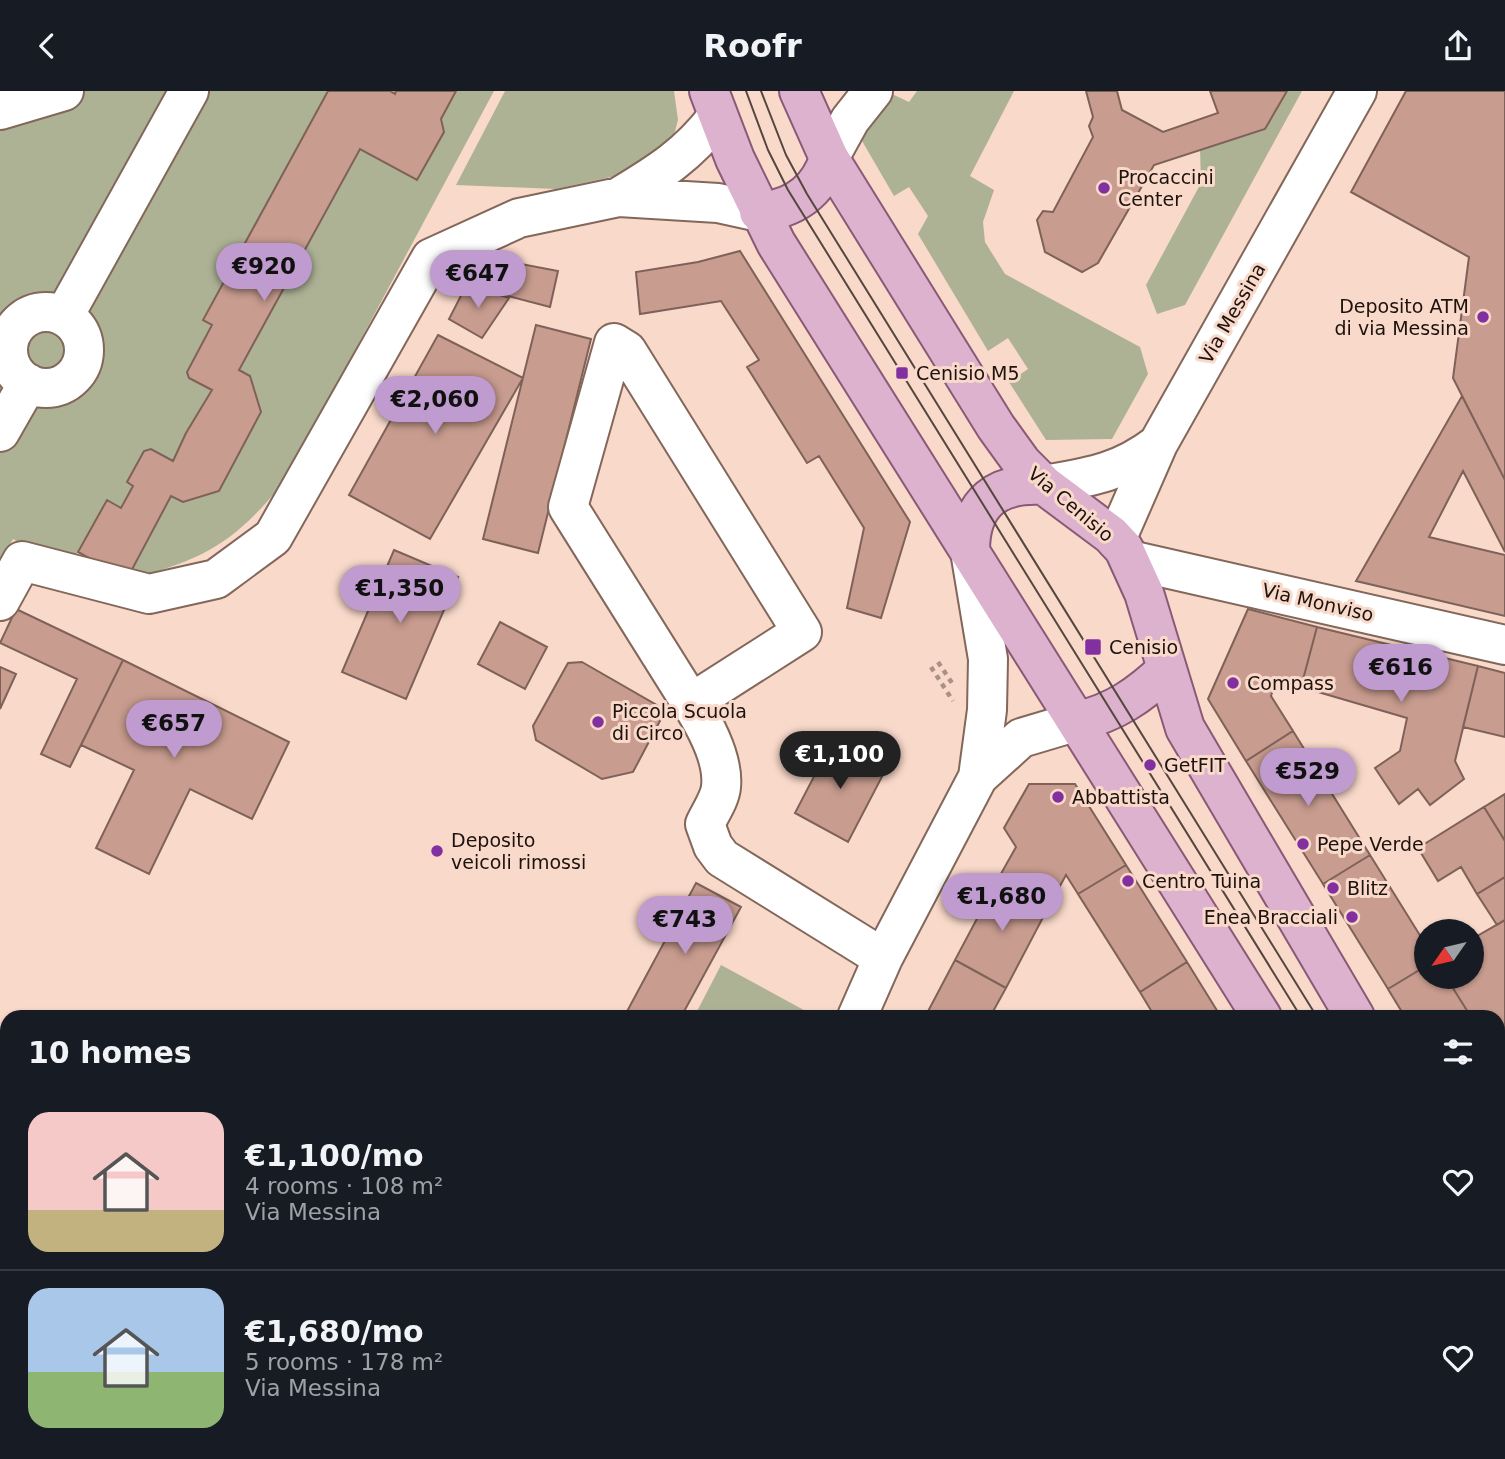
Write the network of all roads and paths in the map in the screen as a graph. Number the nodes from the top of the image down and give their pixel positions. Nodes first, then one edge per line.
1 (64, 91) edge
2 (189, 91) edge
3 (799, 91) edge
4 (873, 91) edge
5 (1357, 91) edge
6 (713, 104) edge
7 (0, 110) edge
8 (829, 157) junction
9 (619, 197) junction
10 (759, 212) junction
11 (64, 316) junction
12 (6, 328) edge
13 (28, 383) junction
14 (0, 432) edge
15 (1158, 444) junction
16 (1044, 485) junction
17 (1123, 550) junction
18 (970, 551) junction
19 (0, 601) edge
20 (1505, 645) edge
21 (1166, 670) junction
22 (691, 703) junction
23 (1078, 721) junction
24 (978, 777) junction
25 (883, 958) junction
26 (860, 1010) edge
27 (1258, 1010) edge
28 (1351, 1010) edge

1 - 7 street
2 - 11 street
3 - 8 main road, Via Cenisio
4 - 8 street
5 - 15 street, Via Messina
6 - 9 street
6 - 10 main road
8 - 10 main road
8 - 16 main road, Via Cenisio
9 - 10 street
9 - 19 street
10 - 18 main road
11 - 12 street
11 - 13 street
12 - 13 street
13 - 14 street
15 - 16 street
15 - 17 street, Via Messina
16 - 17 main road, Via Cenisio
16 - 18 main road
17 - 20 street, Via Monviso
17 - 21 main road, Via Cenisio
18 - 23 main road
18 - 24 street
21 - 23 main road
21 - 28 main road, Via Cenisio
22 - 22 street
22 - 25 street
23 - 24 street
23 - 27 main road
24 - 25 street
25 - 26 street

